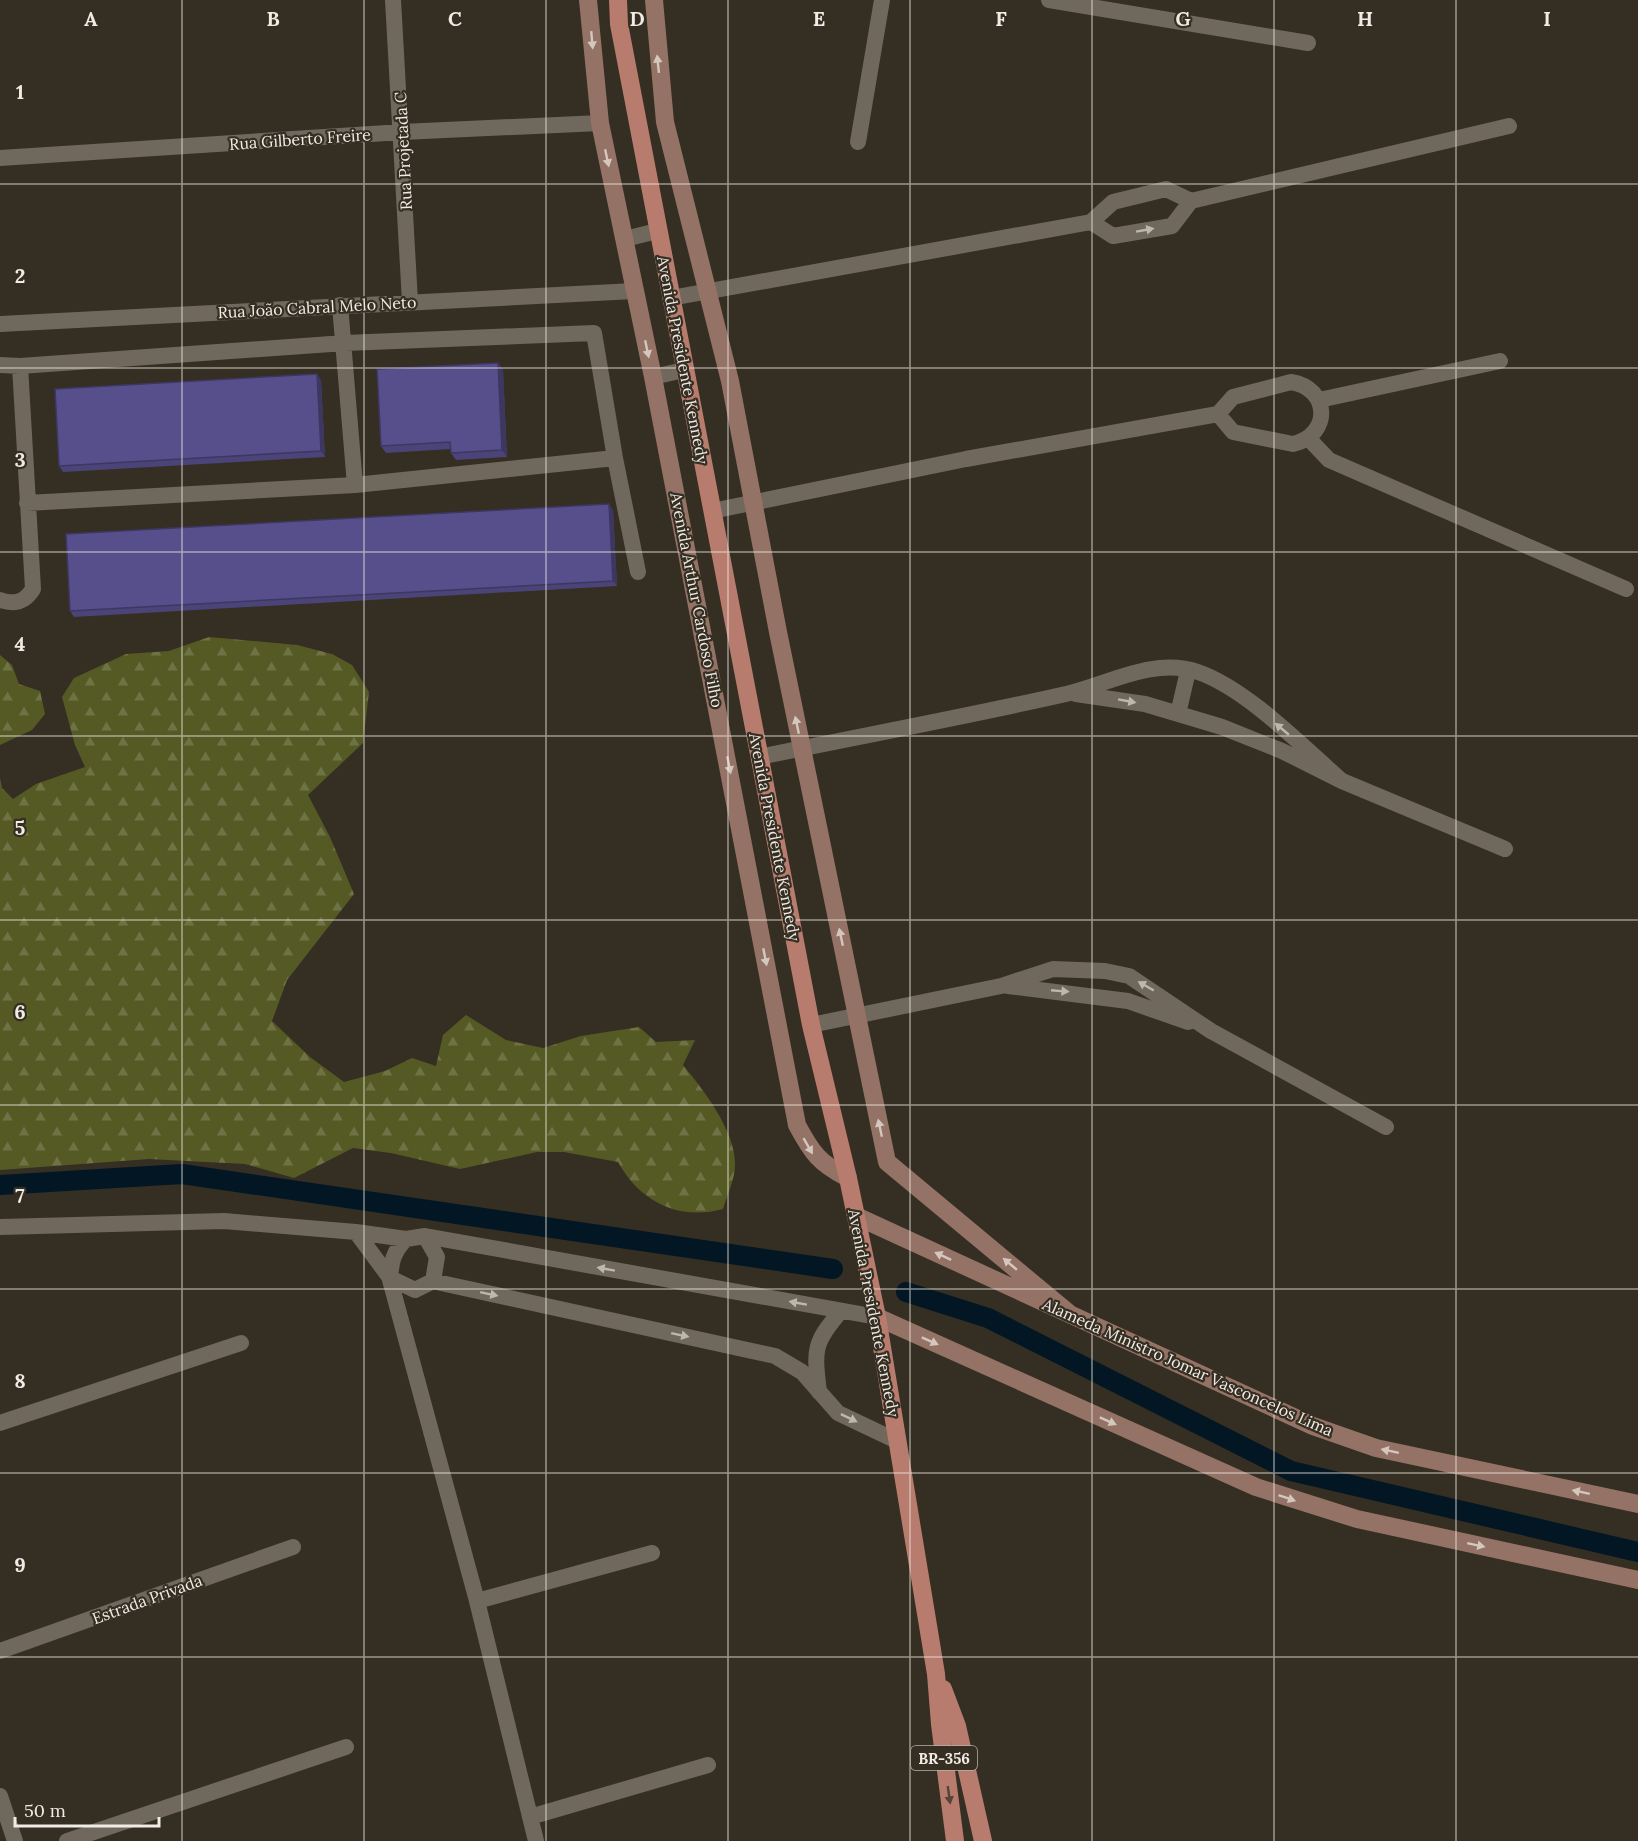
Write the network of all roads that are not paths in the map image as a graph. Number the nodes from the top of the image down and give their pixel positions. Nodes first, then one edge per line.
1 (393, 0) edge
2 (588, 0) edge
3 (618, 0) edge
4 (654, 0) edge
5 (882, 0) edge
6 (1049, 0) edge
7 (1308, 44) dead end
8 (600, 123) junction
9 (1509, 126) dead end
10 (402, 132) junction
11 (858, 142) dead end
12 (0, 158) edge
13 (1191, 201) junction
14 (1091, 222) junction
15 (657, 231) junction
16 (625, 239) junction
17 (634, 291) junction
18 (708, 292) junction
19 (671, 298) junction
20 (410, 302) junction
21 (340, 305) junction
22 (0, 324) edge
23 (345, 343) junction
24 (1500, 361) dead end
25 (0, 365) edge
26 (20, 366) junction
27 (684, 370) junction
28 (653, 377) junction
29 (1319, 400) junction
30 (1218, 414) junction
31 (1309, 439) junction
32 (615, 458) junction
33 (355, 485) junction
34 (27, 503) junction
35 (753, 503) junction
36 (712, 511) junction
37 (638, 572) dead end
38 (1626, 589) dead end
39 (0, 600) edge
40 (1188, 670) junction
41 (1069, 693) junction
42 (1178, 714) junction
43 (802, 748) junction
44 (759, 757) junction
45 (1342, 781) junction
46 (1505, 849) dead end
47 (1001, 986) junction
48 (857, 1016) junction
49 (811, 1025) junction
50 (1211, 1031) junction
51 (1386, 1127) dead end
52 (848, 1178) junction
53 (856, 1215) junction
54 (0, 1227) edge
55 (356, 1232) junction
56 (425, 1236) junction
57 (406, 1239) junction
58 (390, 1278) junction
59 (432, 1281) junction
60 (414, 1289) junction
61 (842, 1311) junction
62 (1071, 1315) junction
63 (877, 1317) junction
64 (402, 1322) junction
65 (241, 1343) dead end
66 (819, 1392) junction
67 (0, 1423) edge
68 (897, 1441) junction
69 (1638, 1504) edge
70 (293, 1547) dead end
71 (652, 1553) dead end
72 (1638, 1580) edge
73 (477, 1601) junction
74 (0, 1651) edge
75 (936, 1674) junction
76 (346, 1747) dead end
77 (708, 1765) dead end
78 (0, 1796) edge
79 (530, 1817) junction
80 (15, 1841) edge
81 (67, 1841) edge
82 (536, 1841) edge
83 (955, 1841) edge
84 (983, 1841) edge

1 - 10 street, Rua Projetada C
2 -> 8 main road, Avenida Arthur Cardoso Filho
3 - 15 main road, Avenida Presidente Kennedy
18 -> 4 main road
5 - 11 street
6 - 7 street
8 - 10 street, Rua Gilberto Freire
8 -> 16 main road, Avenida Arthur Cardoso Filho
9 - 13 street
10 - 12 street, Rua Gilberto Freire
10 - 20 street, Rua Projetada C
13 - 14 street
14 -> 13 street
14 - 18 street
15 - 16 street
15 - 19 main road, Avenida Presidente Kennedy
16 - 17 main road, Avenida Arthur Cardoso Filho
17 - 20 street, Rua João Cabral Melo Neto
17 -> 28 main road, Avenida Arthur Cardoso Filho
18 - 19 street
18 - 35 main road
19 - 27 main road, Avenida Presidente Kennedy
20 - 21 street, Rua João Cabral Melo Neto
21 - 22 street, Rua João Cabral Melo Neto
21 - 23 street
23 - 26 street
23 - 32 street
23 - 33 street
24 - 29 street
25 - 26 street
26 - 34 street
27 - 28 street
27 - 36 main road, Avenida Presidente Kennedy
28 -> 52 main road, Avenida Arthur Cardoso Filho
29 - 30 street
29 - 31 street
30 - 31 street
30 - 35 street
31 - 38 street
32 - 33 street
32 - 37 street
33 - 34 street
34 - 39 street
35 - 36 street
43 -> 35 main road
36 - 44 main road, Avenida Presidente Kennedy
40 - 41 street
40 - 42 street
45 -> 40 street
41 -> 42 street
41 - 43 street
42 - 45 street
43 - 44 street
48 -> 43 main road
44 - 49 main road, Avenida Presidente Kennedy
45 - 46 street
47 - 48 street
47 -> 50 street
50 -> 47 street
48 - 49 street
62 -> 48 main road
49 - 52 main road, Avenida Presidente Kennedy
50 - 51 street
52 - 53 main road, Avenida Presidente Kennedy
62 -> 53 main road, Alameda Ministro Jomar Vasconcelos Lima
53 - 63 main road, Avenida Presidente Kennedy
54 - 55 street
55 - 57 street
55 - 58 street
56 - 57 street
56 - 59 street
61 -> 56 street
57 - 58 street
58 - 60 street
58 - 64 street
59 - 60 street
59 -> 66 street
60 - 64 street
61 - 63 street
61 - 66 street
69 -> 62 main road, Alameda Ministro Jomar Vasconcelos Lima
63 - 68 main road, Avenida Presidente Kennedy
63 -> 72 main road
64 - 73 street
65 - 67 street
66 -> 68 street
68 - 75 main road, Avenida Presidente Kennedy
70 - 74 street, Estrada Privada
71 - 73 street
73 - 79 street
75 -> 83 main road, Avenida Presidente Kennedy / BR-356
75 - 84 main road, Avenida Presidente Kennedy
76 - 81 street
77 - 79 street
78 - 80 street
79 - 82 street

